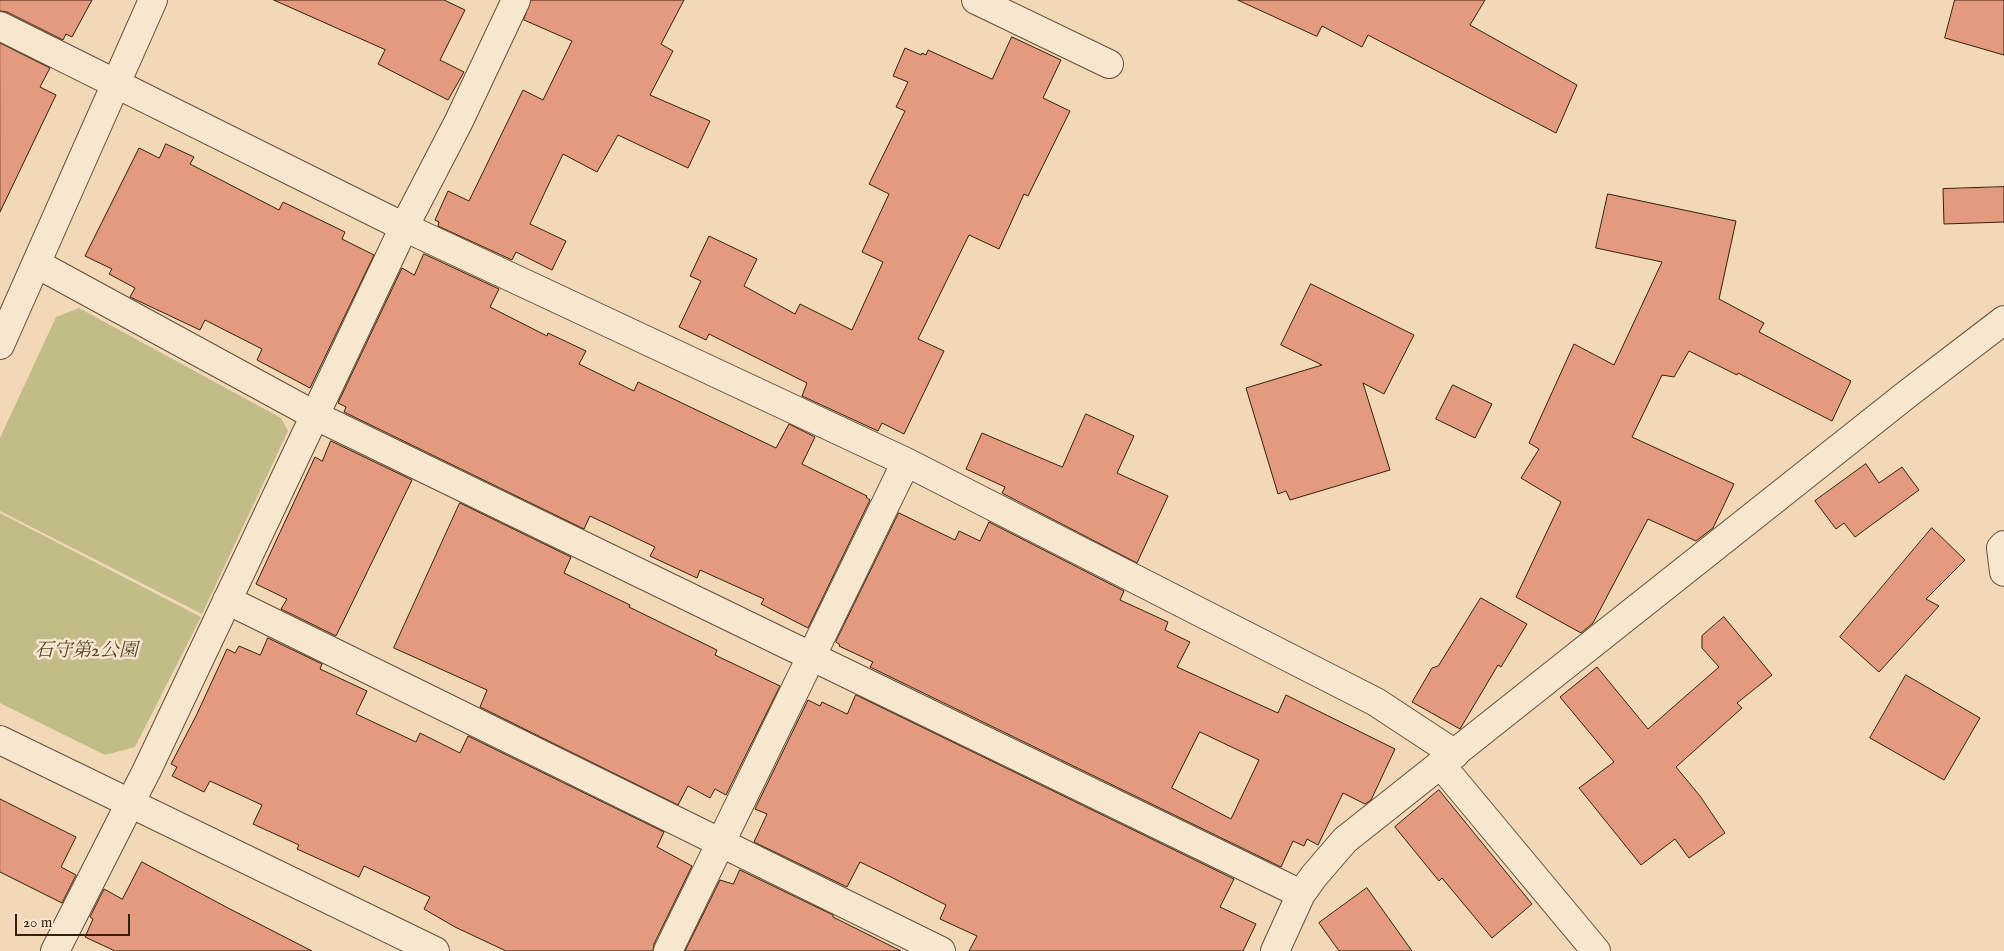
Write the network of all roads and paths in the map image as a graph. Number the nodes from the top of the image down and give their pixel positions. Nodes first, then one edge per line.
1 (153, 0) edge
2 (516, 0) edge
3 (976, 0) edge
4 (0, 26) edge
5 (1109, 64) dead end
6 (115, 84) junction
7 (404, 227) junction
8 (37, 264) junction
9 (2004, 320) edge
10 (0, 345) edge
11 (314, 416) junction
12 (906, 462) junction
13 (2004, 545) edge
14 (2004, 572) edge
15 (227, 600) junction
16 (811, 657) junction
17 (0, 740) edge
18 (1448, 759) junction
19 (129, 804) junction
20 (720, 843) junction
21 (1301, 894) junction
22 (55, 951) edge
23 (435, 951) edge
24 (668, 951) edge
25 (941, 951) edge
26 (1275, 951) edge
27 (1596, 951) edge

1 - 6 street
2 - 7 street
3 - 5 street
4 - 6 street
6 - 7 street
6 - 8 street
7 - 11 street
7 - 12 street
8 - 10 street
8 - 11 street
9 - 18 street
11 - 15 street
11 - 16 street
12 - 16 street
12 - 18 street
13 - 14 street
15 - 19 street
15 - 20 street
16 - 20 street
16 - 21 street
17 - 19 street
18 - 21 street
18 - 27 street
19 - 22 street
19 - 23 street
20 - 24 street
20 - 25 street
21 - 26 street

